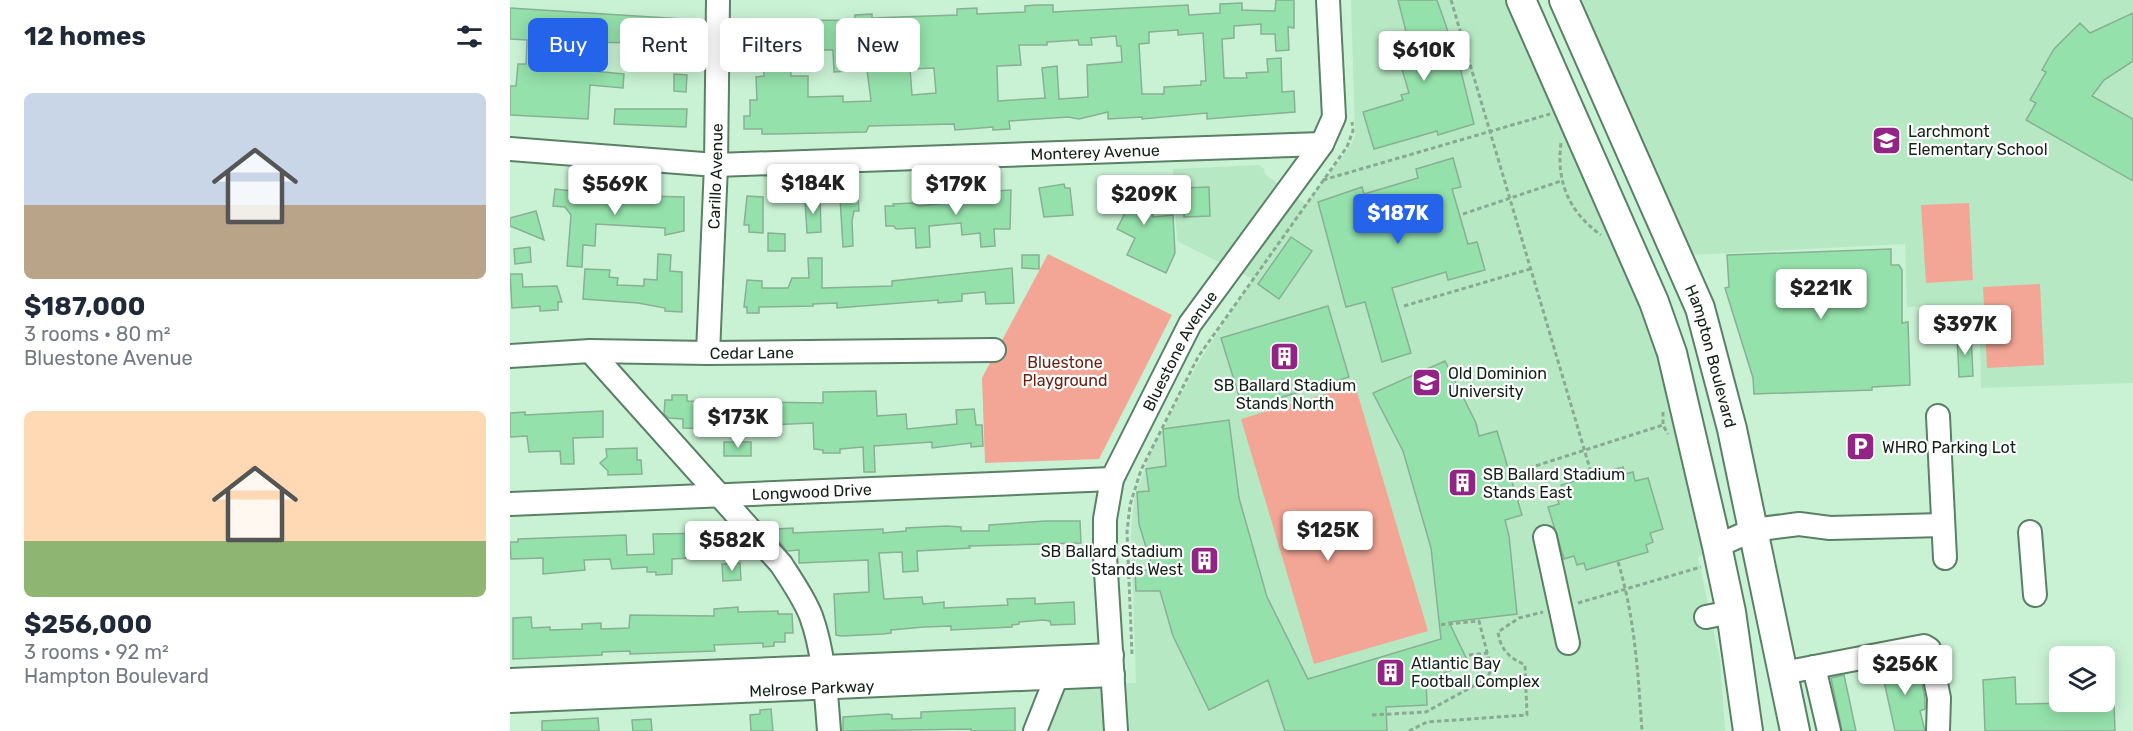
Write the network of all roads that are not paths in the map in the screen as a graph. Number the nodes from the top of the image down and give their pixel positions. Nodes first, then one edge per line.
1 (718, 0) edge
2 (1328, 0) edge
3 (1521, 0) edge
4 (1564, 0) edge
5 (1322, 144) junction
6 (510, 149) edge
7 (716, 165) junction
8 (994, 350) dead end
9 (590, 351) junction
10 (708, 353) junction
11 (510, 356) edge
12 (1938, 416) dead end
13 (1112, 479) junction
14 (717, 495) junction
15 (510, 504) edge
16 (1942, 525) junction
17 (2030, 532) dead end
18 (1545, 537) dead end
19 (1755, 538) junction
20 (1712, 556) junction
21 (1946, 558) dead end
22 (2035, 595) dead end
23 (1568, 643) dead end
24 (1119, 662) junction
25 (1814, 667) junction
26 (1783, 673) junction
27 (824, 676) junction
28 (1056, 678) junction
29 (510, 680) edge
30 (546, 689) junction
31 (510, 701) edge
32 (829, 731) edge
33 (1035, 731) edge
34 (1116, 731) edge
35 (1748, 731) edge
36 (1795, 731) edge
37 (1830, 731) edge
38 (1938, 731) edge

1 - 7 street, Carillo Avenue
2 - 5 street, Bluestone Avenue
3 - 20 main road
4 - 19 main road, Hampton Boulevard
5 - 7 street, Monterey Avenue
5 - 13 street, Bluestone Avenue
6 - 7 street, Monterey Avenue
7 - 10 street, Carillo Avenue
8 - 10 street, Cedar Lane
9 - 10 street, Cedar Lane
9 - 11 street, Cedar Lane
9 - 14 street
12 - 16 street
13 - 14 street, Longwood Drive
13 - 24 street, Bluestone Avenue
14 - 15 street, Longwood Drive
14 - 27 street
16 - 19 street
16 - 21 street
17 - 22 street
18 - 23 street
19 - 20 street
19 - 26 main road, Hampton Boulevard
20 - 35 main road
24 - 27 street, Melrose Parkway
24 - 28 street, Melrose Parkway
24 - 34 street, Bluestone Avenue
25 - 26 street
25 - 37 street
25 - 38 street
26 - 36 main road, Hampton Boulevard
27 - 28 street, Melrose Parkway
27 - 30 street, Melrose Parkway
27 - 32 street
28 - 33 street
29 - 30 street, Melrose Parkway
30 - 31 street, Melrose Parkway

